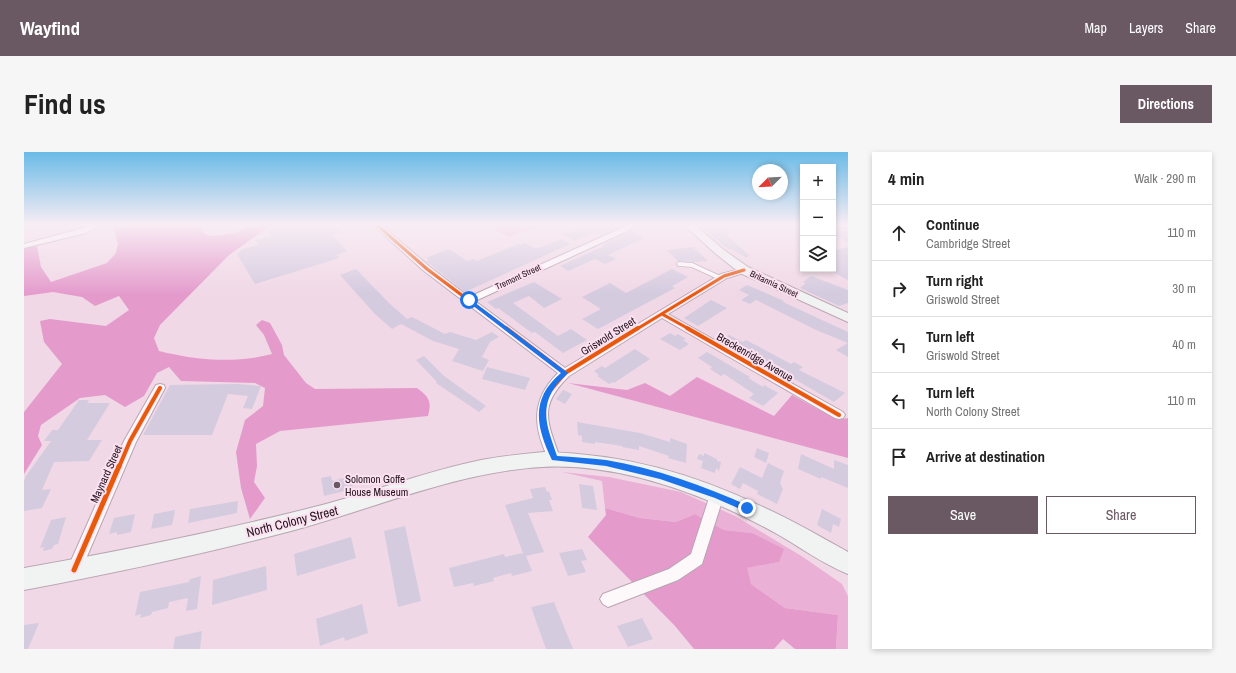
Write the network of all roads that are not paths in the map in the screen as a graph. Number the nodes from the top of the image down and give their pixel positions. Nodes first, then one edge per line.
1 (403, 248) edge
2 (582, 248) edge
3 (716, 248) edge
4 (679, 264) dead end
5 (744, 270) junction
6 (720, 278) junction
7 (469, 300) junction
8 (662, 314) junction
9 (848, 318) edge
10 (565, 373) junction
11 (160, 388) dead end
12 (839, 415) dead end
13 (554, 458) junction
14 (717, 495) junction
15 (848, 564) edge
16 (74, 570) junction
17 (24, 579) edge
18 (608, 599) dead end

1 - 7 street
2 - 7 street, Tremont Street
3 - 5 main road, Britannia Street
4 - 6 lane
5 - 6 street, Griswold Street
5 - 9 main road, Britannia Street
6 - 8 street, Griswold Street
7 - 10 street
8 - 10 street, Griswold Street
8 - 12 street, Breckenridge Avenue
10 - 13 street, Griswold Street
11 - 16 street, Maynard Street
13 - 14 main road, North Colony Street
13 - 16 main road, North Colony Street
14 - 15 main road, North Colony Street
14 - 18 street
16 - 17 main road, North Colony Street

